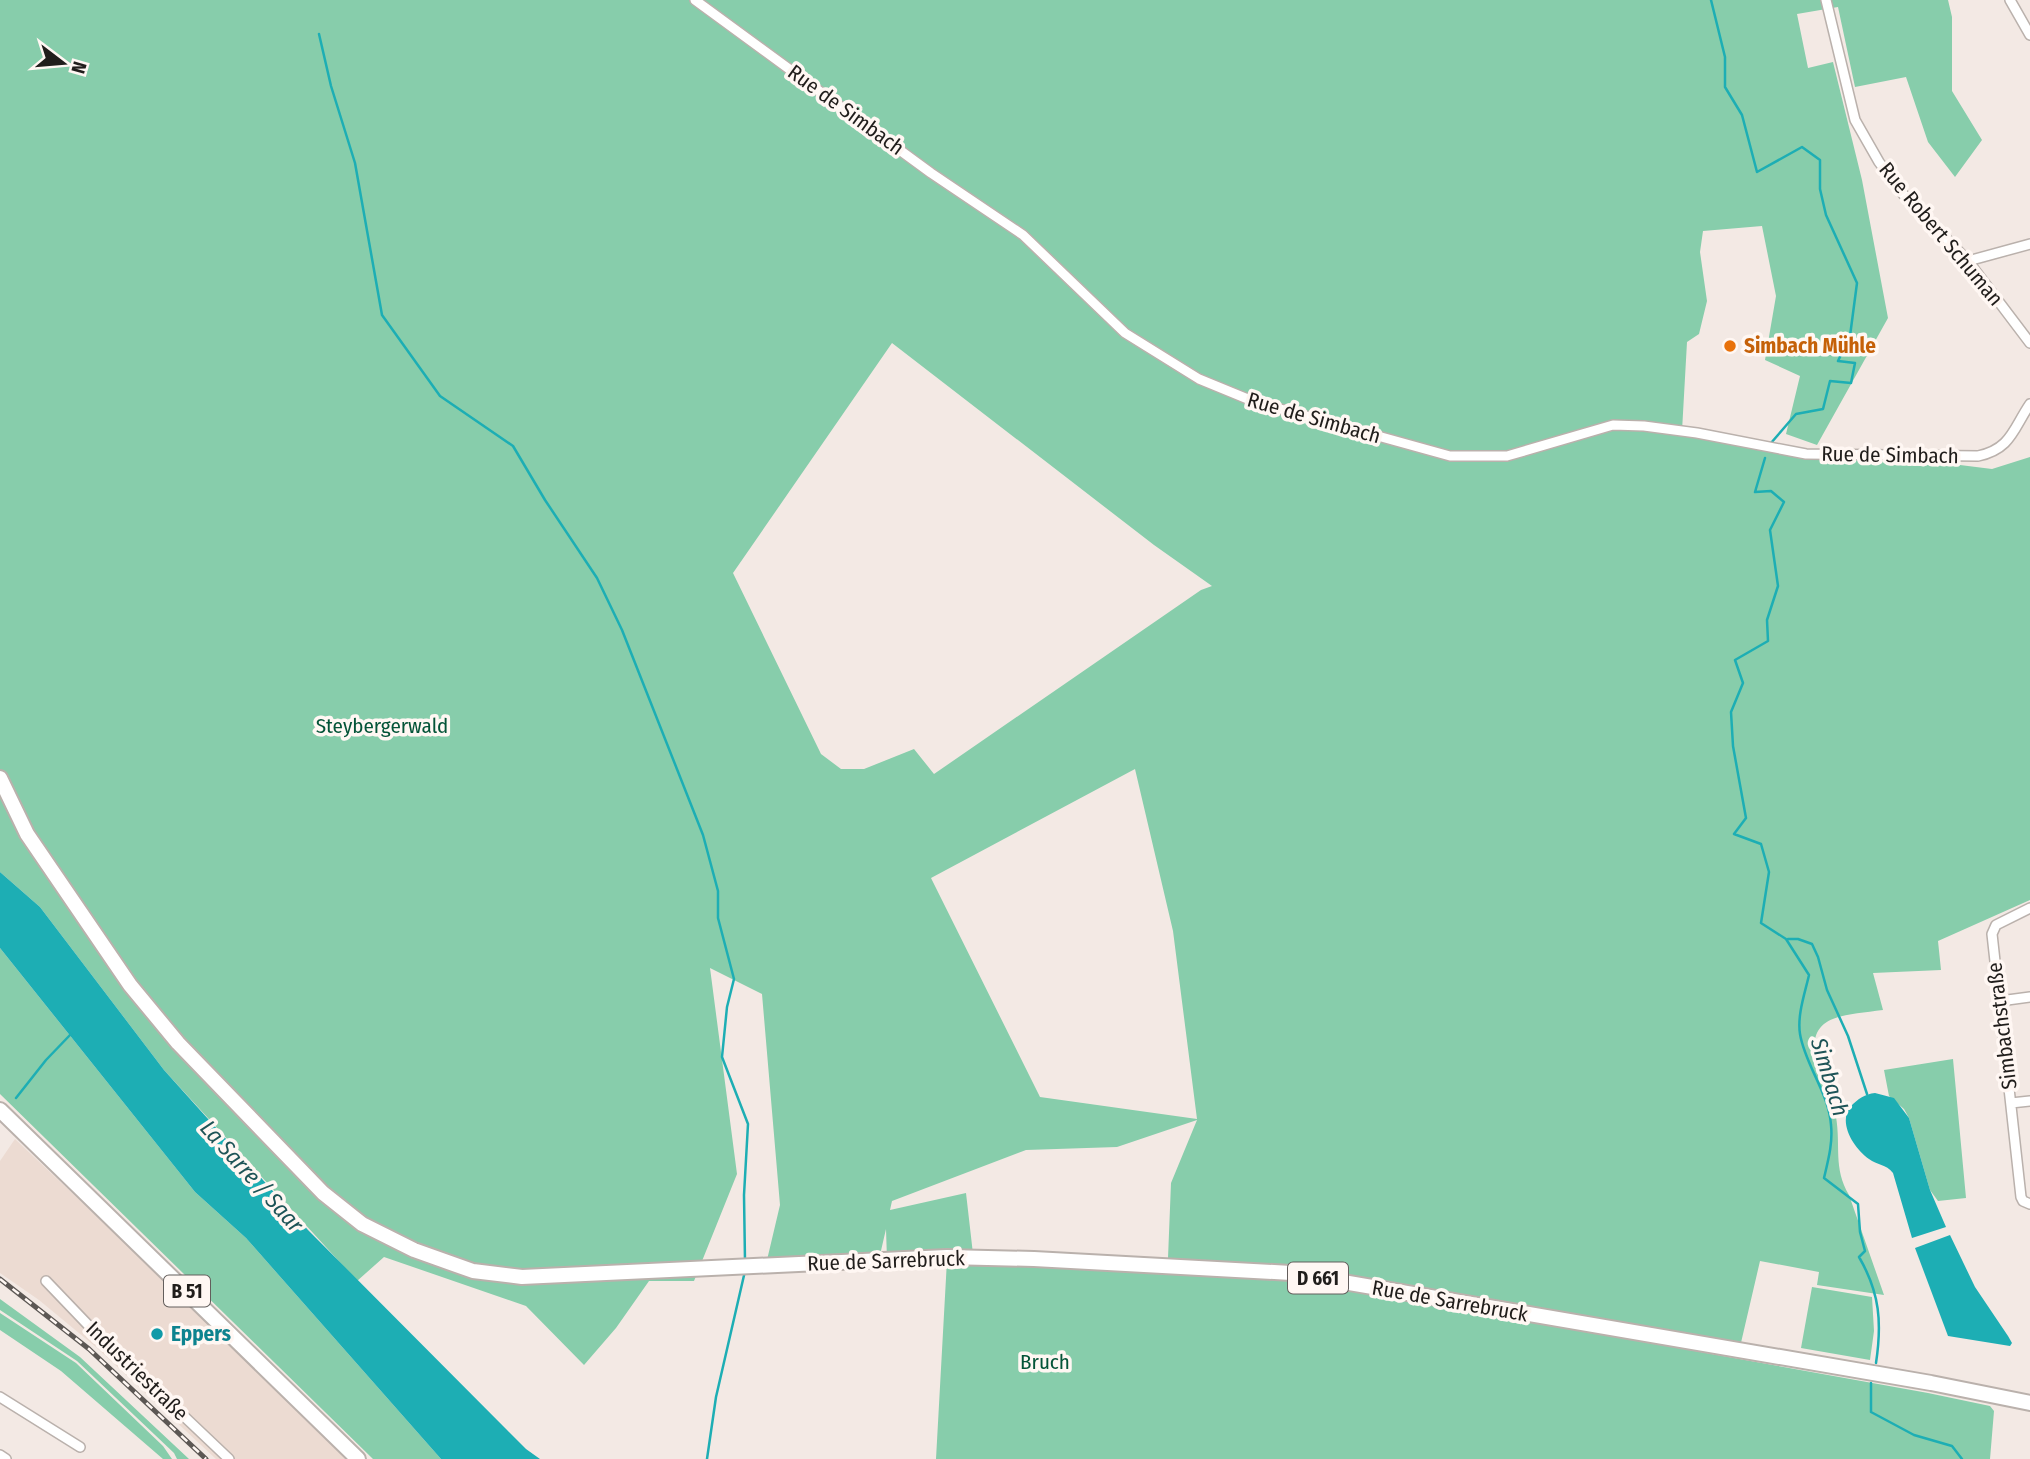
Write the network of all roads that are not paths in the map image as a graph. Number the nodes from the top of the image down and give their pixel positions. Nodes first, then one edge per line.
1 (695, 0) edge
2 (1826, 0) edge
3 (2010, 0) edge
4 (2030, 36) edge
5 (2030, 244) edge
6 (1968, 261) junction
7 (2030, 343) edge
8 (2030, 404) edge
9 (0, 778) edge
10 (2030, 908) edge
11 (2030, 997) edge
12 (2000, 1001) junction
13 (2030, 1101) edge
14 (2011, 1103) junction
15 (7, 1116) edge
16 (2028, 1204) edge
17 (46, 1281) dead end
18 (0, 1397) edge
19 (2030, 1403) edge
20 (80, 1447) dead end
21 (0, 1455) edge
22 (6, 1459) edge
23 (229, 1459) edge
24 (358, 1459) edge

1 - 8 street, Rue de Simbach
2 - 6 street, Rue Robert Schuman
3 - 4 street
5 - 6 street
6 - 7 street, Rue Robert Schuman
9 - 19 main road, Rue de Sarrebruck / D 661
10 - 12 street, Simbachstraße
11 - 12 street
12 - 14 street, Simbachstraße
13 - 14 street
14 - 16 street, Simbachstraße
15 - 24 main road, B 51
17 - 23 street, Industriestraße
18 - 20 street
21 - 22 street

